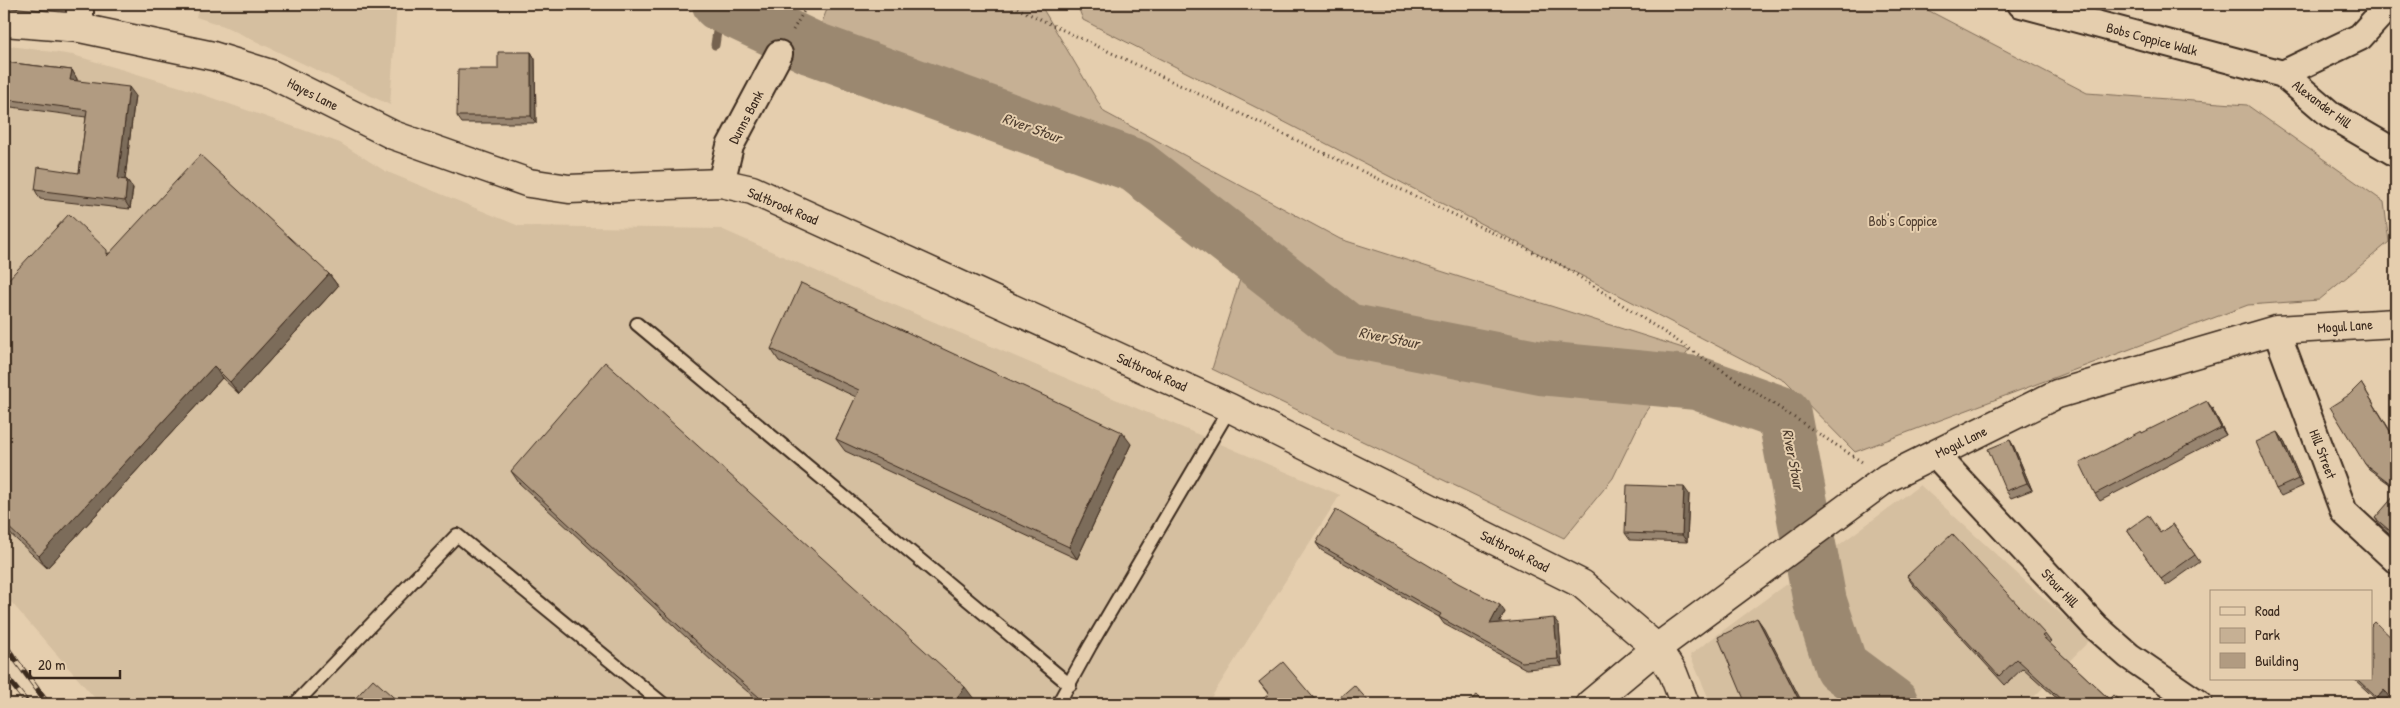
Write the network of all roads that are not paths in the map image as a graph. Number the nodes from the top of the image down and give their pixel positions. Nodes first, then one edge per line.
1 (2020, 4) edge
2 (2390, 4) edge
3 (80, 16) edge
4 (4, 22) edge
5 (779, 54) dead end
6 (2283, 74) junction
7 (2396, 154) edge
8 (721, 183) junction
9 (614, 188) joint
10 (2396, 323) edge
11 (637, 324) dead end
12 (2276, 330) junction
13 (1230, 408) junction
14 (1936, 455) junction
15 (2396, 560) edge
16 (1657, 648) junction
17 (1070, 685) junction
18 (295, 704) edge
19 (663, 704) edge
20 (1058, 704) edge
21 (1590, 704) edge
22 (1685, 704) edge
23 (2199, 704) edge

1 - 6 street, Bobs Coppice Walk
2 - 6 street, Alexander Hill
3 - 4 street, Hayes Lane
3 - 9 street, Hayes Lane
5 - 8 street, Dunns Bank
6 - 7 street, Alexander Hill
8 - 9 street, Saltbrook Road
8 - 13 street, Saltbrook Road
10 - 12 street, Mogul Lane
11 - 17 lane
12 - 14 street, Mogul Lane
12 - 15 street, Hill Street
13 - 16 street, Saltbrook Road
13 - 17 lane
14 - 16 street, Mogul Lane
14 - 23 street, Stour Hill
16 - 21 street, Mogul Lane
16 - 22 street, Saltbrook Road
17 - 20 lane
18 - 19 lane

